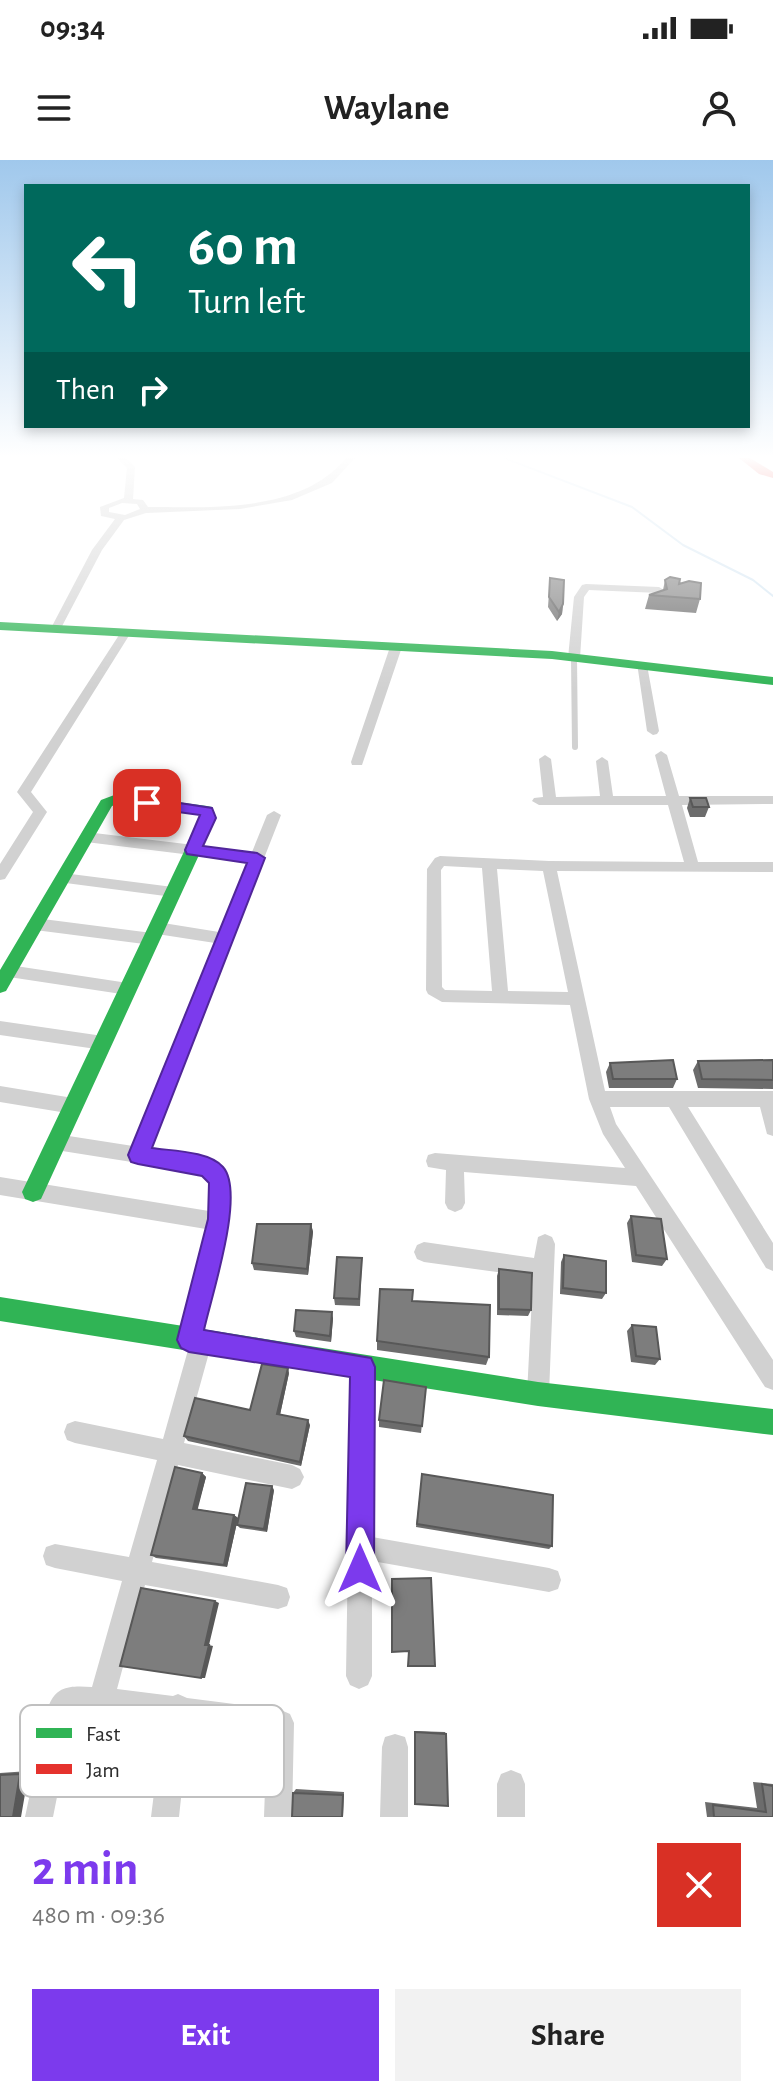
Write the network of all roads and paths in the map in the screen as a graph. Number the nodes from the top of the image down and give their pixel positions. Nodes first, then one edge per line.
1 (108, 535) edge
2 (659, 590) edge
3 (0, 626) edge
4 (55, 630) junction
5 (125, 634) junction
6 (396, 647) junction
7 (574, 658) junction
8 (641, 665) junction
9 (773, 681) edge
10 (653, 731) dead end
11 (575, 747) dead end
12 (661, 755) dead end
13 (545, 759) dead end
14 (602, 761) dead end
15 (357, 762) dead end
16 (607, 800) junction
17 (674, 800) junction
18 (773, 800) edge
19 (274, 815) dead end
20 (86, 837) junction
21 (0, 846) edge
22 (17, 848) junction
23 (193, 850) junction
24 (257, 858) junction
25 (489, 864) junction
26 (549, 866) junction
27 (773, 867) edge
28 (693, 868) junction
29 (0, 875) edge
30 (63, 878) junction
31 (173, 892) junction
32 (35, 924) junction
33 (154, 934) junction
34 (224, 939) junction
35 (4, 978) edge
36 (128, 989) junction
37 (501, 997) junction
38 (577, 999) junction
39 (0, 1028) edge
40 (103, 1043) junction
41 (0, 1094) edge
42 (598, 1099) junction
43 (770, 1099) edge
44 (674, 1100) junction
45 (73, 1106) junction
46 (773, 1128) edge
47 (56, 1142) junction
48 (138, 1155) junction
49 (435, 1161) dead end
50 (455, 1163) junction
51 (642, 1178) junction
52 (0, 1186) edge
53 (33, 1192) junction
54 (455, 1203) dead end
55 (217, 1222) junction
56 (545, 1244) dead end
57 (424, 1252) dead end
58 (773, 1261) edge
59 (544, 1269) junction
60 (0, 1309) edge
61 (195, 1341) junction
62 (764, 1351) edge
63 (362, 1367) junction
64 (773, 1379) edge
65 (538, 1394) junction
66 (773, 1422) edge
67 (75, 1432) dead end
68 (170, 1453) junction
69 (292, 1477) dead end
70 (360, 1547) junction
71 (55, 1556) dead end
72 (137, 1572) junction
73 (549, 1580) dead end
74 (278, 1597) dead end
75 (359, 1676) dead end
76 (101, 1700) junction
77 (62, 1705) edge
78 (156, 1705) edge
79 (395, 1747) dead end
80 (511, 1784) dead end
81 (43, 1797) edge
82 (167, 1797) edge
83 (279, 1797) edge
84 (39, 1817) edge
85 (165, 1817) edge
86 (278, 1817) edge
87 (394, 1817) edge
88 (511, 1817) edge

1 - 4 street
2 - 7 street
3 - 4 street
4 - 5 street
5 - 6 street
5 - 22 street
6 - 7 street
6 - 15 street
7 - 8 street
7 - 11 lane
8 - 9 street
8 - 10 street
12 - 17 street
13 - 16 street
14 - 16 street
16 - 17 street
17 - 18 street
17 - 28 street
19 - 24 street
20 - 23 street
20 - 23 street
20 - 30 street
21 - 22 street
22 - 29 street
23 - 24 street
23 - 31 street
24 - 34 street
25 - 26 street
25 - 37 street
25 - 37 street
26 - 28 street
26 - 38 street
27 - 28 street
30 - 31 street
30 - 32 street
31 - 33 street
32 - 33 street
32 - 35 street
33 - 34 street
33 - 36 street
34 - 48 street
35 - 36 street
36 - 40 street
37 - 38 street
38 - 42 street
39 - 40 street
40 - 45 street
41 - 45 street
42 - 44 street
42 - 51 street
43 - 44 street
43 - 46 street
44 - 58 street
45 - 47 street
47 - 48 street
47 - 53 street
48 - 55 street
49 - 50 street
50 - 51 street
50 - 54 street
51 - 62 street
52 - 53 street
53 - 55 street
55 - 61 street
56 - 59 street
57 - 59 street
59 - 65 street
60 - 61 street
61 - 63 street
61 - 68 street
62 - 64 street
63 - 65 street
63 - 70 street
65 - 66 street
67 - 68 street
68 - 69 street
68 - 72 street
70 - 73 street
70 - 75 street
71 - 72 street
72 - 74 street
72 - 76 street
76 - 77 street
76 - 78 street
79 - 87 street
80 - 88 street
81 - 84 street
82 - 85 street
83 - 86 street

